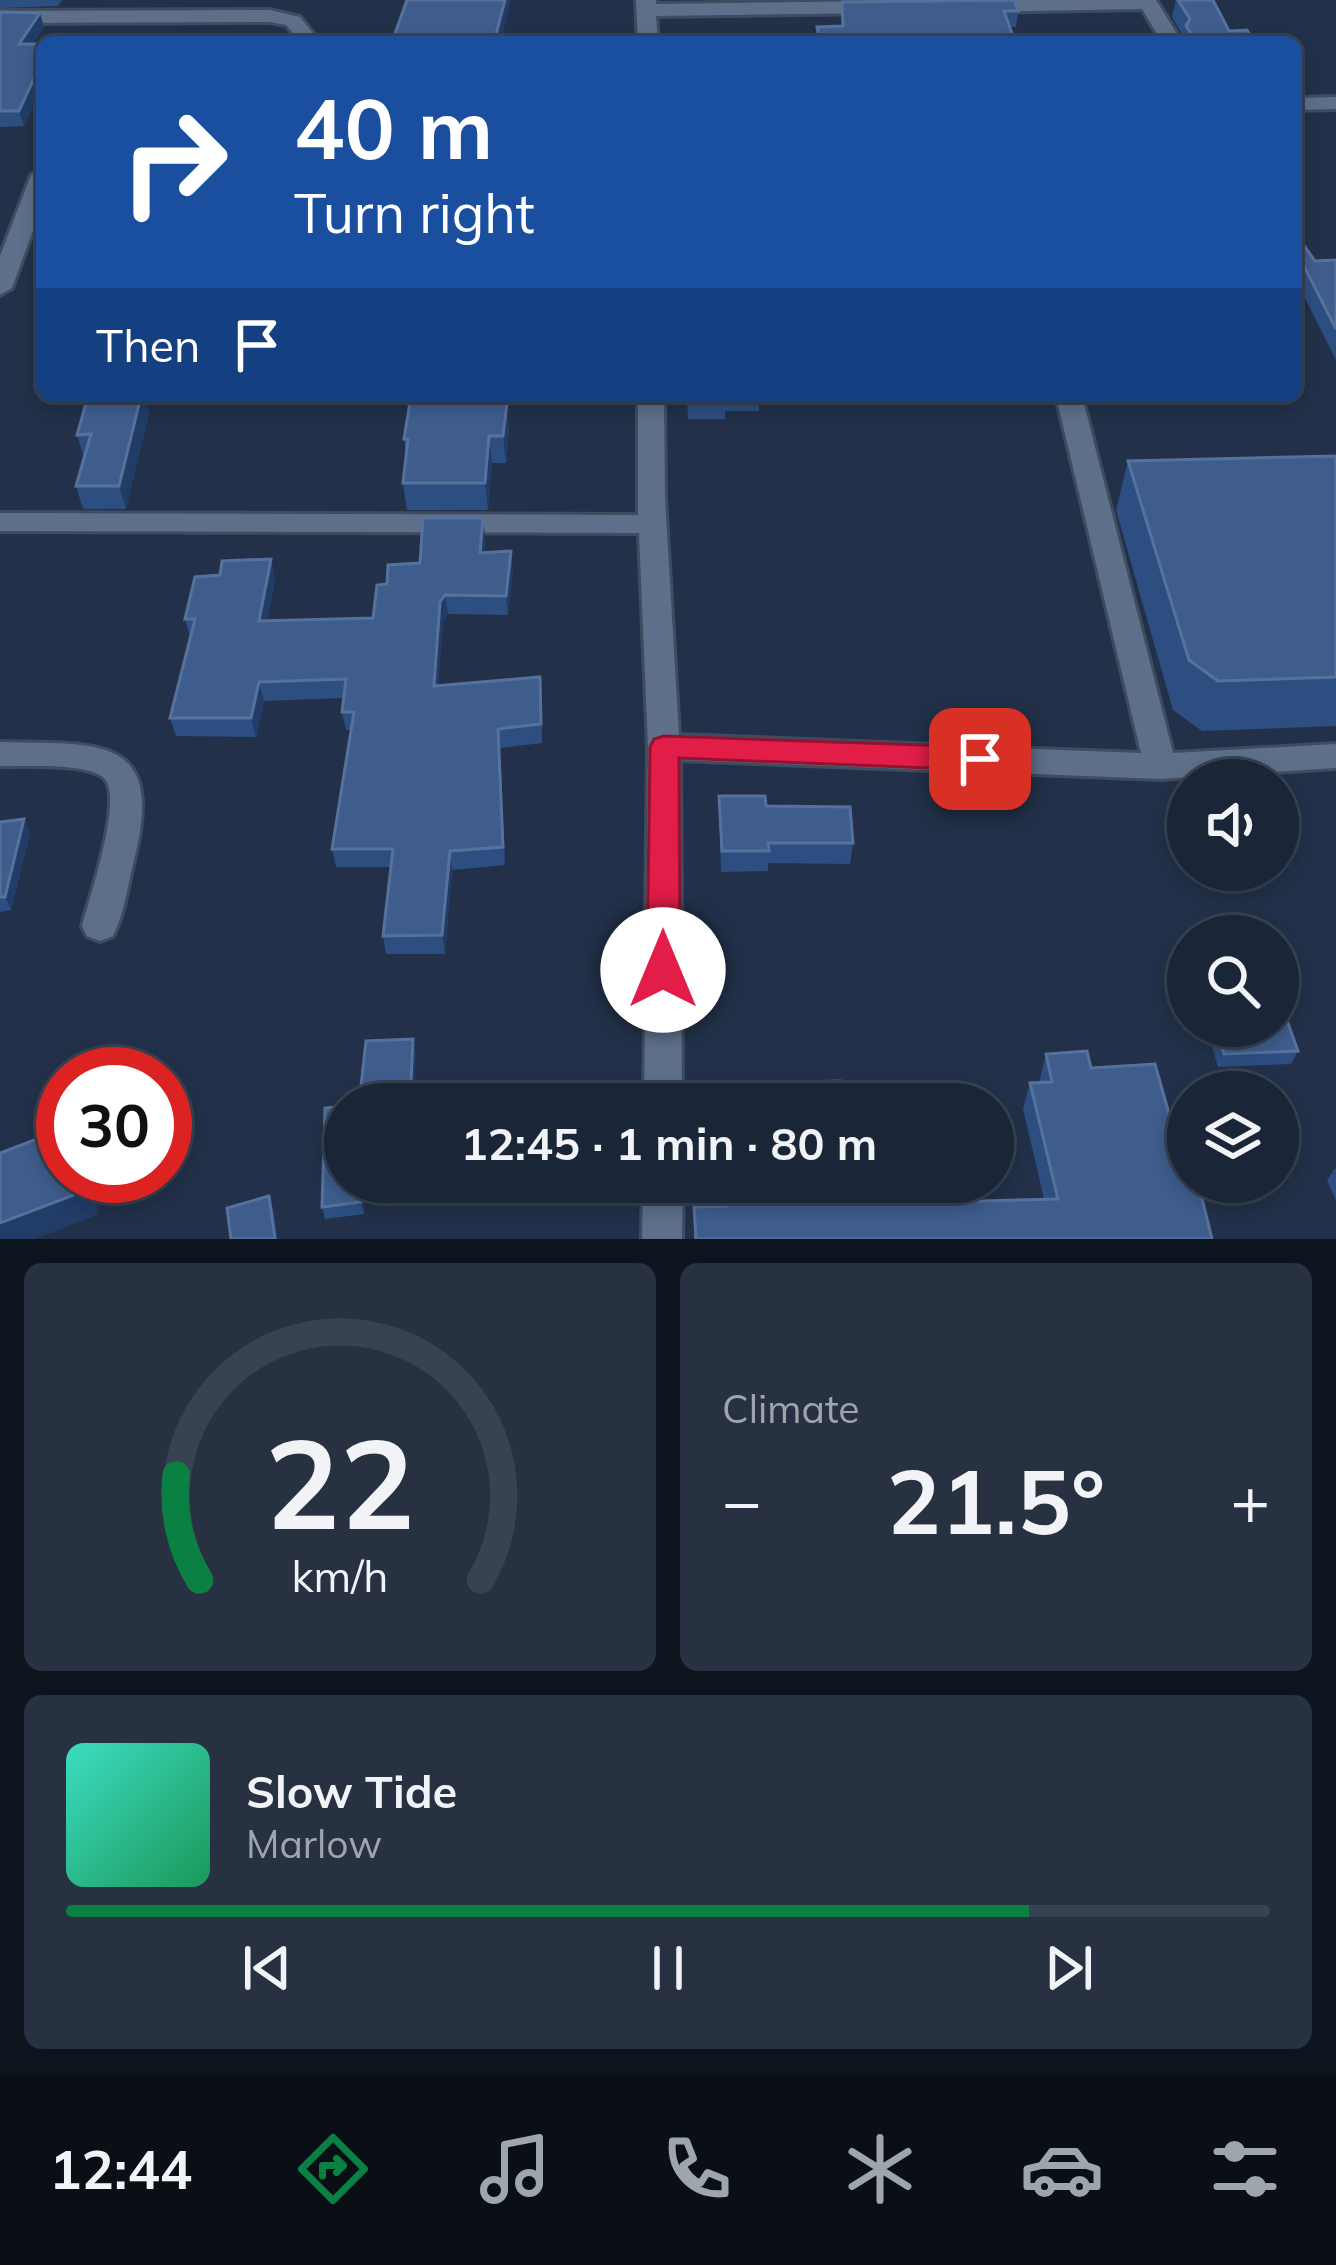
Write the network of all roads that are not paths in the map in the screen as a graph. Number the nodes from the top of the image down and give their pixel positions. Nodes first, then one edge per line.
1 (1146, 2) edge
2 (646, 5) edge
3 (956, 6) edge
4 (909, 7) edge
5 (0, 17) edge
6 (305, 36) edge
7 (648, 36) edge
8 (1168, 36) edge
9 (1336, 103) edge
10 (1302, 104) edge
11 (36, 192) edge
12 (0, 288) edge
13 (650, 402) edge
14 (1070, 402) edge
15 (0, 522) edge
16 (652, 524) junction
17 (664, 747) junction
18 (0, 754) edge
19 (1336, 756) edge
20 (1160, 766) junction
21 (100, 926) dead end
22 (663, 1083) edge
23 (662, 1203) edge
24 (662, 1239) edge

1 - 3 street
1 - 8 street
2 - 4 street
2 - 7 street
5 - 6 street
9 - 10 street
11 - 12 street
13 - 16 street
14 - 20 street
15 - 16 street
16 - 17 street
17 - 20 street
17 - 22 street
18 - 21 street
19 - 20 street
23 - 24 street

